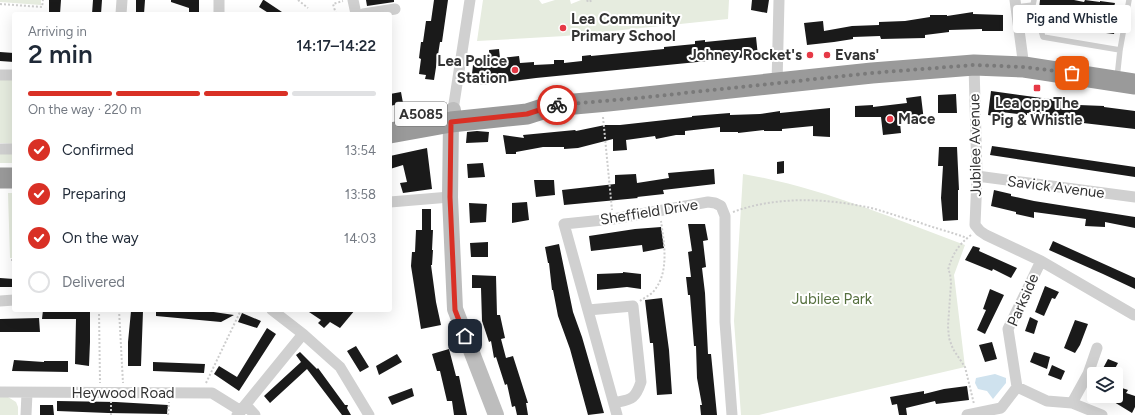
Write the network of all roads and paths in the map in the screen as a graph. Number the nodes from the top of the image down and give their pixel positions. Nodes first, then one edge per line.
1 (43, 0) edge
2 (122, 0) edge
3 (219, 0) edge
4 (298, 0) edge
5 (347, 0) edge
6 (353, 0) edge
7 (470, 0) edge
8 (587, 0) edge
9 (593, 0) edge
10 (779, 0) edge
11 (1128, 0) edge
12 (1016, 3) edge
13 (1033, 3) edge
14 (0, 4) edge
15 (395, 7) dead end
16 (308, 8) dead end
17 (121, 12) edge
18 (218, 12) edge
19 (335, 12) edge
20 (356, 12) edge
21 (372, 12) edge
22 (1120, 50) junction
23 (974, 65) junction
24 (1024, 67) junction
25 (0, 75) edge
26 (12, 75) edge
27 (1126, 83) edge
28 (777, 84) junction
29 (601, 102) junction
30 (452, 116) junction
31 (392, 119) edge
32 (392, 132) edge
33 (0, 149) edge
34 (12, 149) edge
35 (977, 176) junction
36 (0, 178) edge
37 (12, 178) edge
38 (450, 197) junction
39 (1135, 197) edge
40 (392, 202) edge
41 (660, 212) junction
42 (725, 216) junction
43 (613, 219) junction
44 (977, 228) junction
45 (967, 238) junction
46 (1041, 261) junction
47 (12, 300) edge
48 (0, 301) edge
49 (633, 306) junction
50 (588, 310) junction
51 (98, 312) edge
52 (119, 312) edge
53 (240, 312) edge
54 (275, 312) edge
55 (1134, 315) dead end
56 (304, 334) junction
57 (1097, 348) dead end
58 (1017, 387) junction
59 (0, 392) edge
60 (27, 392) junction
61 (100, 393) junction
62 (124, 393) junction
63 (201, 393) junction
64 (614, 402) junction
65 (1072, 403) junction
66 (241, 410) edge
67 (972, 414) edge
68 (26, 415) edge
69 (255, 415) edge
70 (369, 415) edge
71 (496, 415) edge
72 (618, 415) edge
73 (732, 415) edge
74 (1102, 415) edge

1 - 14 path
2 - 17 street
3 - 18 street
4 - 16 path
5 - 19 path
6 - 20 street
7 - 30 street
8 - 9 path
10 - 28 street
11 - 22 lane
12 - 13 lane
12 - 24 street
13 - 22 lane
15 - 21 street
22 - 27 lane
23 - 24 highway, A5085
23 - 28 highway, A5085
23 - 35 street, Jubilee Avenue
24 - 27 highway, A5085
25 - 26 street
28 - 29 highway, A5085
29 - 30 highway, A5085
29 - 43 path
30 - 31 highway, A5085
30 - 32 highway, A5085
30 - 38 street
33 - 34 street
35 - 39 street, Savick Avenue
35 - 44 street, Jubilee Avenue
36 - 37 highway
38 - 40 street
38 - 71 street
41 - 42 street, Sheffield Drive
41 - 43 street, Sheffield Drive
41 - 49 path
42 - 45 path
42 - 73 street
43 - 50 street, Sheffield Drive
44 - 45 path
44 - 46 street, Parkside
45 - 67 path
46 - 55 street, Parkside
46 - 58 street, Parkside
47 - 48 street
49 - 50 street
49 - 64 street
50 - 64 street, Sheffield Drive
51 - 61 path
52 - 62 path
53 - 63 path
54 - 56 street
56 - 66 street
56 - 70 street
57 - 65 street
58 - 65 street
58 - 67 street
59 - 60 street, Heywood Road
60 - 61 street, Heywood Road
60 - 68 street
61 - 62 street, Heywood Road
62 - 63 street, Heywood Road
63 - 66 street, Heywood Road
64 - 72 street, Sheffield Drive
65 - 74 street
66 - 69 street, Heywood Road

